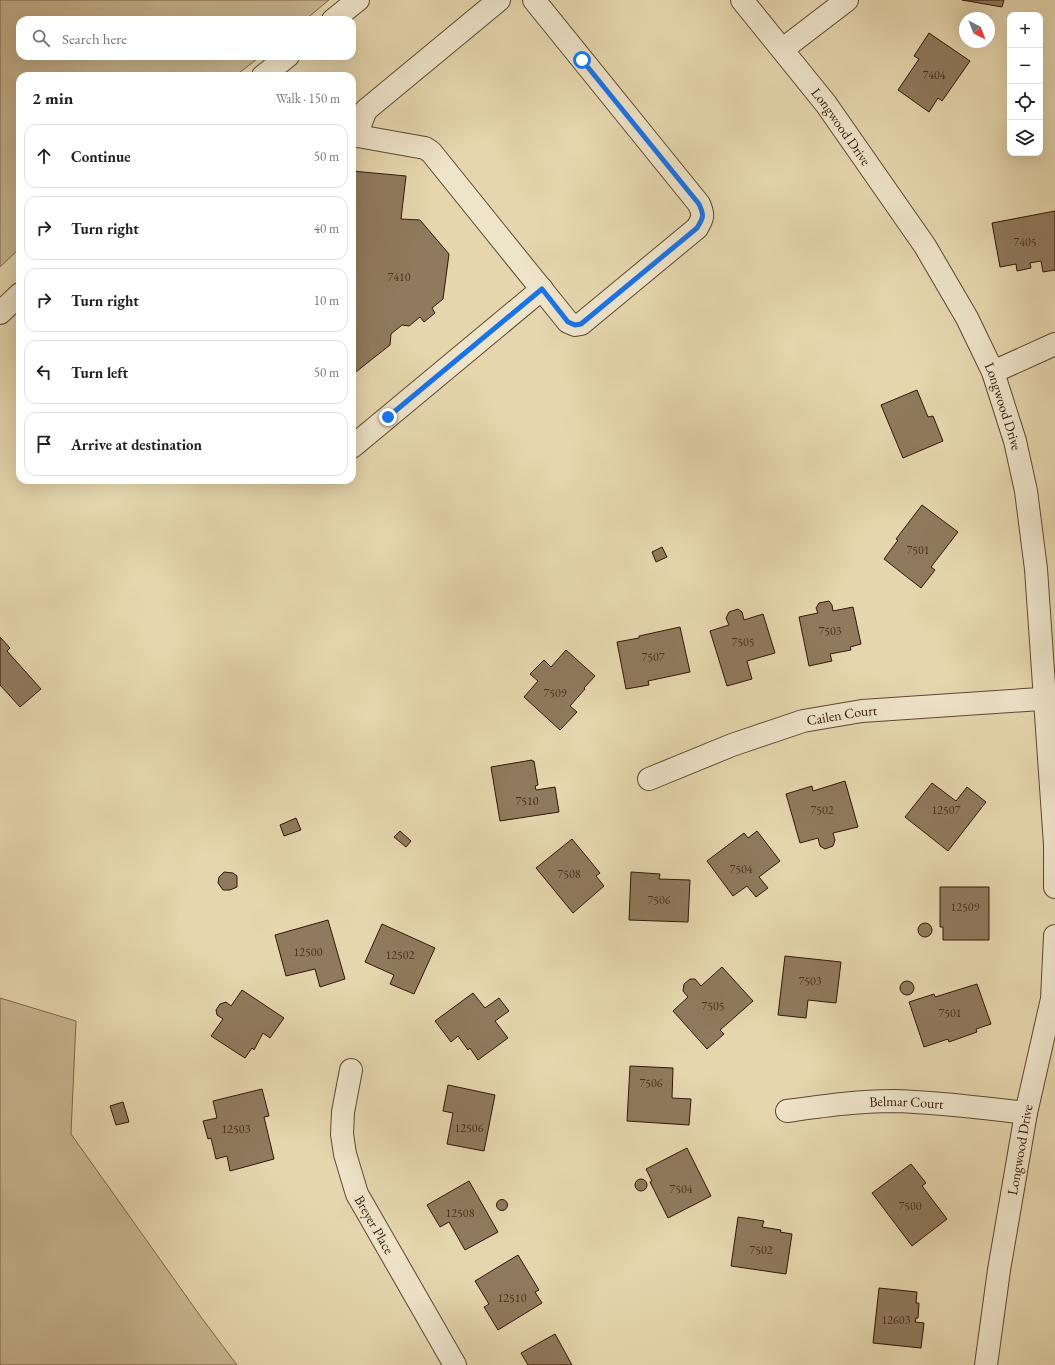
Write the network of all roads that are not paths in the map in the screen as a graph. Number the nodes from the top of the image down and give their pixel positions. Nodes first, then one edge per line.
1 (358, 0) edge
2 (499, 0) edge
3 (534, 0) edge
4 (742, 0) edge
5 (847, 0) edge
6 (338, 16) edge
7 (783, 49) junction
8 (283, 60) edge
9 (270, 72) edge
10 (356, 131) edge
11 (356, 135) edge
12 (542, 289) junction
13 (16, 298) edge
14 (0, 314) edge
15 (1055, 344) edge
16 (992, 372) junction
17 (356, 444) edge
18 (1050, 698) edge
19 (649, 779) dead end
20 (1055, 887) edge
21 (1055, 936) edge
22 (351, 1070) dead end
23 (787, 1111) dead end
24 (1026, 1113) junction
25 (455, 1365) edge
26 (986, 1365) edge

1 - 6 street
2 - 10 street
3 - 12 street
4 - 7 street, Longwood Drive
5 - 7 street
7 - 16 street, Longwood Drive
8 - 9 street
11 - 12 street
12 - 17 street
13 - 14 street
15 - 16 street
16 - 18 street, Longwood Drive
18 - 19 street, Cailen Court
18 - 20 street, Longwood Drive
21 - 24 street, Longwood Drive
22 - 25 street, Breyer Place
23 - 24 street, Belmar Court
24 - 26 street, Longwood Drive

